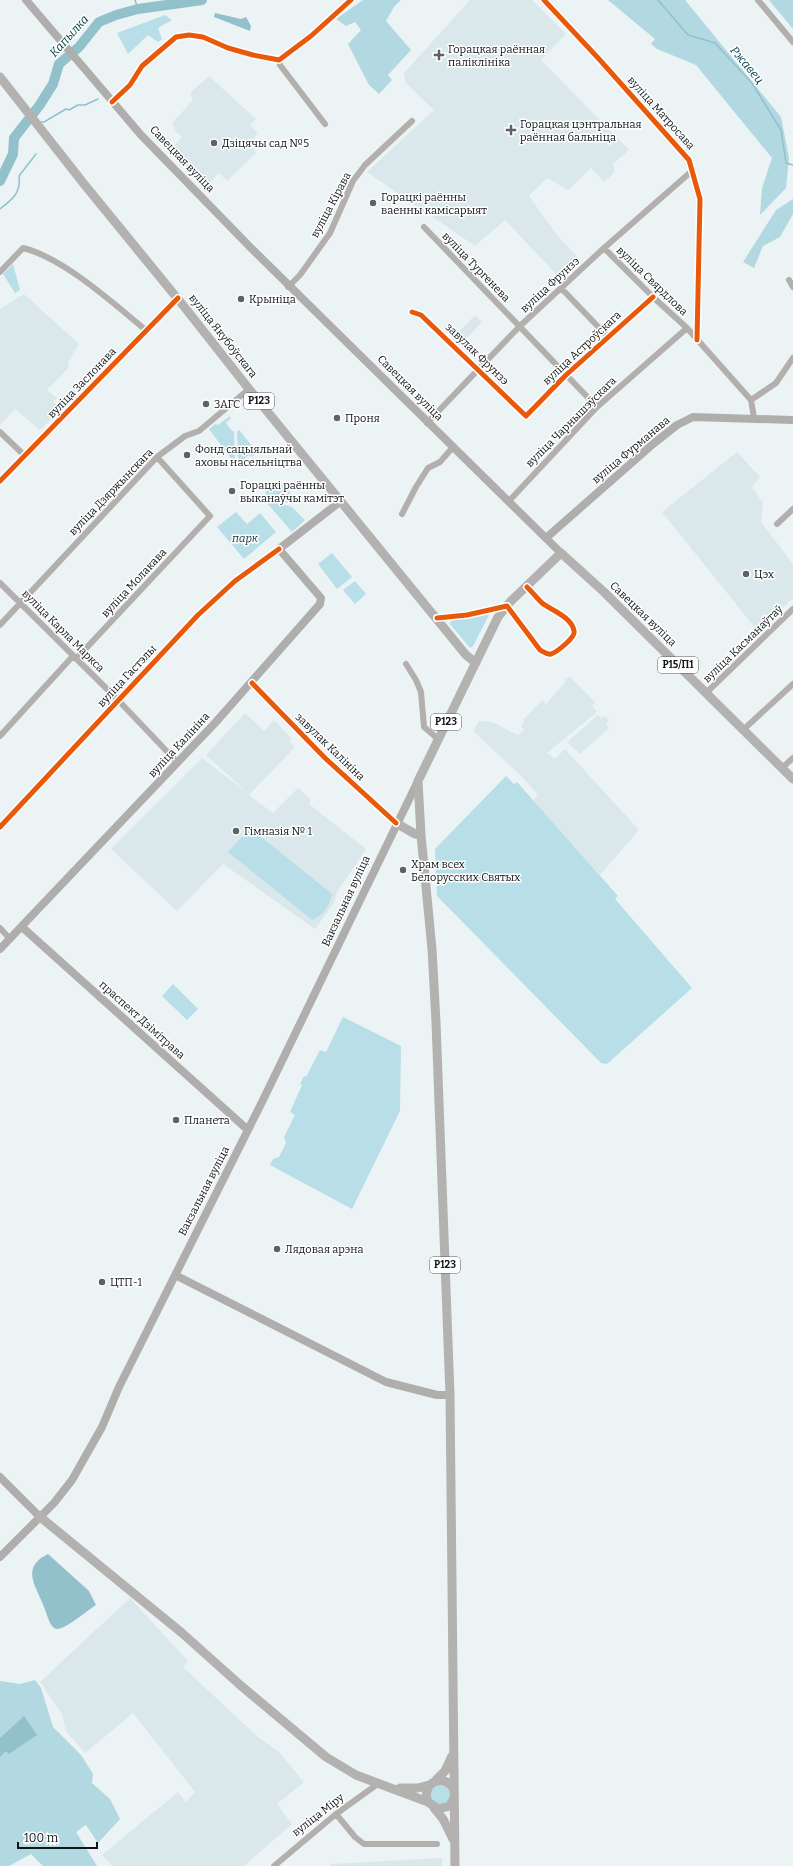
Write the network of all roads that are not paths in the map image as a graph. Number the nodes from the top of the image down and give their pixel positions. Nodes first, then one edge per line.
1 (26, 0) edge
2 (351, 0) edge
3 (544, 0) edge
4 (758, 0) edge
5 (793, 42) edge
6 (279, 60) junction
7 (0, 77) edge
8 (112, 102) junction
9 (412, 121) dead end
10 (325, 124) dead end
11 (693, 170) junction
12 (424, 227) dead end
13 (604, 248) junction
14 (0, 272) edge
15 (789, 280) dead end
16 (288, 287) junction
17 (793, 287) edge
18 (562, 288) junction
19 (653, 297) junction
20 (178, 298) junction
21 (412, 312) dead end
22 (520, 326) junction
23 (687, 328) junction
24 (147, 331) junction
25 (608, 338) junction
26 (697, 340) junction
27 (793, 358) edge
28 (479, 369) junction
29 (566, 375) junction
30 (249, 389) junction
31 (751, 400) junction
32 (597, 407) junction
33 (526, 416) joint
34 (754, 418) junction
35 (793, 420) edge
36 (427, 423) junction
37 (0, 432) edge
38 (453, 447) junction
39 (25, 456) junction
40 (156, 457) junction
41 (0, 481) edge
42 (341, 501) junction
43 (509, 501) junction
44 (793, 509) edge
45 (402, 514) dead end
46 (777, 524) dead end
47 (546, 538) junction
48 (279, 549) junction
49 (561, 552) junction
50 (0, 583) edge
51 (527, 587) junction
52 (20, 602) junction
53 (507, 606) junction
54 (793, 609) edge
55 (437, 618) junction
56 (0, 625) edge
57 (75, 658) junction
58 (476, 663) junction
59 (406, 664) dead end
60 (252, 683) junction
61 (793, 684) edge
62 (706, 693) junction
63 (118, 700) junction
64 (744, 730) junction
65 (0, 736) edge
66 (438, 739) junction
67 (793, 758) edge
68 (178, 763) junction
69 (782, 768) junction
70 (793, 779) edge
71 (418, 780) junction
72 (396, 823) junction
73 (0, 827) edge
74 (421, 835) junction
75 (22, 927) junction
76 (0, 928) edge
77 (10, 939) junction
78 (0, 949) edge
79 (248, 1130) junction
80 (175, 1275) junction
81 (450, 1395) junction
82 (0, 1477) edge
83 (39, 1516) junction
84 (0, 1557) edge
85 (454, 1751) junction
86 (433, 1783) junction
87 (379, 1784) junction
88 (392, 1788) junction
89 (454, 1794) junction
90 (431, 1805) junction
91 (336, 1814) junction
92 (437, 1844) dead end
93 (455, 1844) junction
94 (274, 1866) edge
95 (455, 1866) edge

1 - 8 main road, Савецкая вуліца / Р15/П1
2 - 6 street
3 - 11 street, вуліца Матросава
4 - 5 street
6 - 8 street
6 - 10 street
7 - 20 main road, вуліца Якубоўскага / Р123
8 - 16 main road, Савецкая вуліца / Р15/П1
9 - 16 street, вуліца Кірава
11 - 13 street, вуліца Фрунзэ
11 - 26 street, вуліца Матросава
12 - 22 street, вуліца Тургенева
13 - 18 street, вуліца Фрунзэ
13 - 19 street, вуліца Свярдлова
14 - 24 street
15 - 17 street
16 - 36 main road, Савецкая вуліца / Р15/П1
18 - 22 street, вуліца Фрунзэ
18 - 25 street
19 - 23 street, вуліца Свярдлова
19 - 25 street, вуліца Астроўскага
20 - 24 street, вуліца Заслонава
20 - 30 main road, вуліца Якубоўскага / Р123
21 - 28 street, завулак Фрунзэ
22 - 28 street, вуліца Фрунзэ
22 - 29 street, вуліца Тургенева
23 - 26 street
23 - 32 street, вуліца Чарнышэўскага
24 - 39 street, вуліца Заслонава
25 - 29 street, вуліца Астроўскага
26 - 31 street
27 - 31 street
28 - 33 street, завулак Фрунзэ
28 - 36 street, вуліца Фрунзэ
29 - 32 street, вуліца Тургенева
29 - 33 street, вуліца Астроўскага
30 - 40 street, вуліца Дзяржынскага
30 - 42 main road, вуліца Якубоўскага / Р123
31 - 34 street
32 - 43 street, вуліца Чарнышэўскага
34 - 35 main road, вуліца Фурманава
34 - 47 main road, вуліца Фурманава
36 - 38 main road, Савецкая вуліца / Р15/П1
37 - 39 street
38 - 43 main road, Савецкая вуліца / Р15/П1
38 - 45 street
39 - 41 street, вуліца Заслонава
40 - 52 street, вуліца Дзяржынскага
40 - 57 street, вуліца Молакава
42 - 48 main road, вуліца Гастэлы
42 - 55 main road, вуліца Якубоўскага / Р123
43 - 47 main road, Савецкая вуліца / Р15/П1
44 - 46 street
47 - 49 main road, Савецкая вуліца / Р15/П1
48 - 60 main road, вуліца Калініна
48 - 63 street, вуліца Гастэлы
49 - 51 main road, Вакзальная вуліца
49 - 62 main road, Савецкая вуліца / Р15/П1
50 - 52 street, вуліца Карла Маркса
51 - 53 main road, Вакзальная вуліца
51 - 53 street
52 - 56 street, вуліца Дзяржынскага
52 - 57 street, вуліца Карла Маркса
53 - 55 street
53 - 58 main road, Вакзальная вуліца
54 - 62 street, вуліца Касманаўтаў
55 - 58 main road, вуліца Якубоўскага / Р123
57 - 63 street, вуліца Карла Маркса
57 - 65 street, вуліца Молакава
58 - 66 main road, Вакзальная вуліца / Р123
59 - 66 street
60 - 68 main road, вуліца Калініна
60 - 72 street, завулак Калініна
61 - 64 street
62 - 64 main road, Савецкая вуліца / Р15/П1
63 - 68 street, вуліца Карла Маркса
63 - 73 street, вуліца Гастэлы
64 - 69 main road, Савецкая вуліца / Р15/П1
66 - 71 main road, Вакзальная вуліца / Р123
67 - 69 street
68 - 75 main road, вуліца Калініна
69 - 70 main road, Савецкая вуліца / Р15/П1
71 - 72 main road, Вакзальная вуліца
71 - 74 main road, Р123
72 - 74 main road
72 - 79 main road, Вакзальная вуліца
74 - 81 main road, Р123
75 - 77 main road, вуліца Калініна
75 - 79 main road, праспект Дзімітрава
76 - 77 street
77 - 78 main road, вуліца Калініна
79 - 80 main road, Вакзальная вуліца
80 - 81 main road
80 - 83 main road, Вакзальная вуліца
81 - 85 main road, Р123
82 - 83 main road
83 - 84 main road, Вакзальная вуліца
83 - 87 main road
85 - 86 main road
85 - 89 main road, Р123
86 - 88 main road
86 - 89 main road
86 - 90 main road
87 - 88 main road
87 - 91 street, вуліца Міру
88 - 90 main road
89 - 90 main road
89 - 93 main road, Р123
90 - 93 main road
91 - 92 street
91 - 94 street, вуліца Міру
93 - 95 main road, Р123

